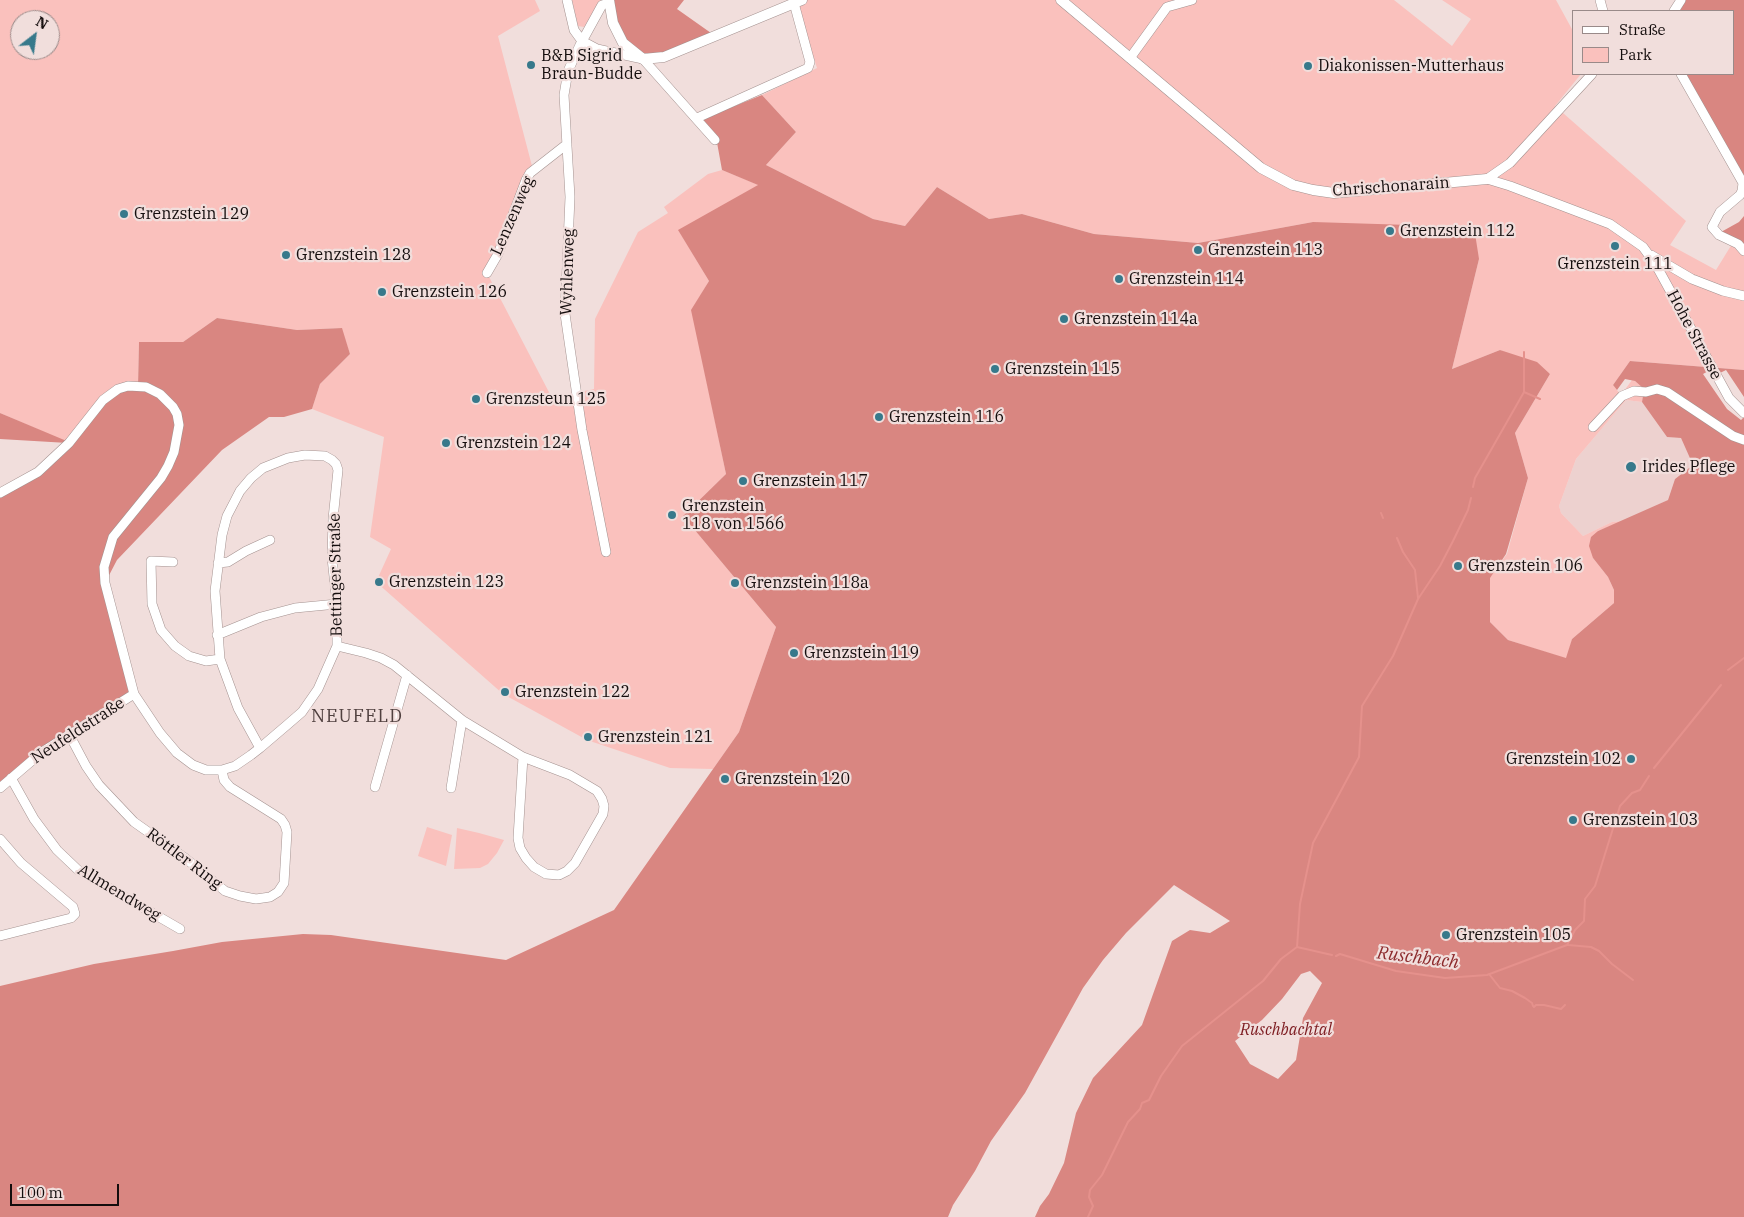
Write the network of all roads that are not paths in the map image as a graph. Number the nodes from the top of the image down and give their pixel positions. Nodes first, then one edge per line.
1 (567, 0) edge
2 (1061, 0) edge
3 (1192, 0) edge
4 (798, 2) edge
5 (610, 4) edge
6 (582, 41) junction
7 (1130, 58) junction
8 (643, 59) junction
9 (1591, 75) edge
10 (1682, 75) edge
11 (697, 118) junction
12 (715, 140) dead end
13 (567, 144) junction
14 (1487, 179) junction
15 (1744, 251) edge
16 (1649, 254) junction
17 (487, 273) dead end
18 (1744, 296) edge
19 (1744, 413) edge
20 (1593, 427) dead end
21 (1744, 440) edge
22 (0, 493) edge
23 (270, 540) dead end
24 (606, 552) dead end
25 (173, 562) dead end
26 (218, 563) junction
27 (337, 604) junction
28 (217, 635) junction
29 (337, 646) junction
30 (220, 659) junction
31 (407, 675) junction
32 (134, 694) junction
33 (462, 720) junction
34 (69, 734) junction
35 (260, 748) junction
36 (523, 757) junction
37 (222, 770) junction
38 (11, 778) junction
39 (375, 787) dead end
40 (0, 788) edge
41 (451, 788) dead end
42 (0, 839) edge
43 (180, 929) dead end
44 (0, 936) edge

1 - 6 street
2 - 7 street, Chrischonarain
3 - 7 street
4 - 8 street
4 - 11 street
5 - 6 street, Wyhlenweg
5 - 8 street
6 - 8 street
6 - 13 street, Wyhlenweg
7 - 14 street, Chrischonarain
8 - 11 street
9 - 14 street
10 - 15 street
11 - 12 street
13 - 17 street, Lenzenweg
13 - 24 street, Wyhlenweg
14 - 16 street, Hohe Strasse
16 - 18 street, Hohe Strasse
16 - 19 street, Hohe Strasse
20 - 21 street
22 - 32 street
23 - 26 street
25 - 30 street
26 - 27 street, Bettinger Straße
26 - 28 street
27 - 28 street
27 - 29 street, Bettinger Straße
28 - 30 street
29 - 31 street
29 - 35 street, Bettinger Straße
30 - 35 street
31 - 33 street
31 - 39 street
32 - 34 street, Neufeldstraße
32 - 37 street
33 - 36 street
33 - 41 street
34 - 37 street, Röttler Ring
34 - 38 street, Neufeldstraße
35 - 37 street, Bettinger Straße
36 - 36 street
38 - 40 street, Neufeldstraße
38 - 43 street, Allmendweg
42 - 44 street

